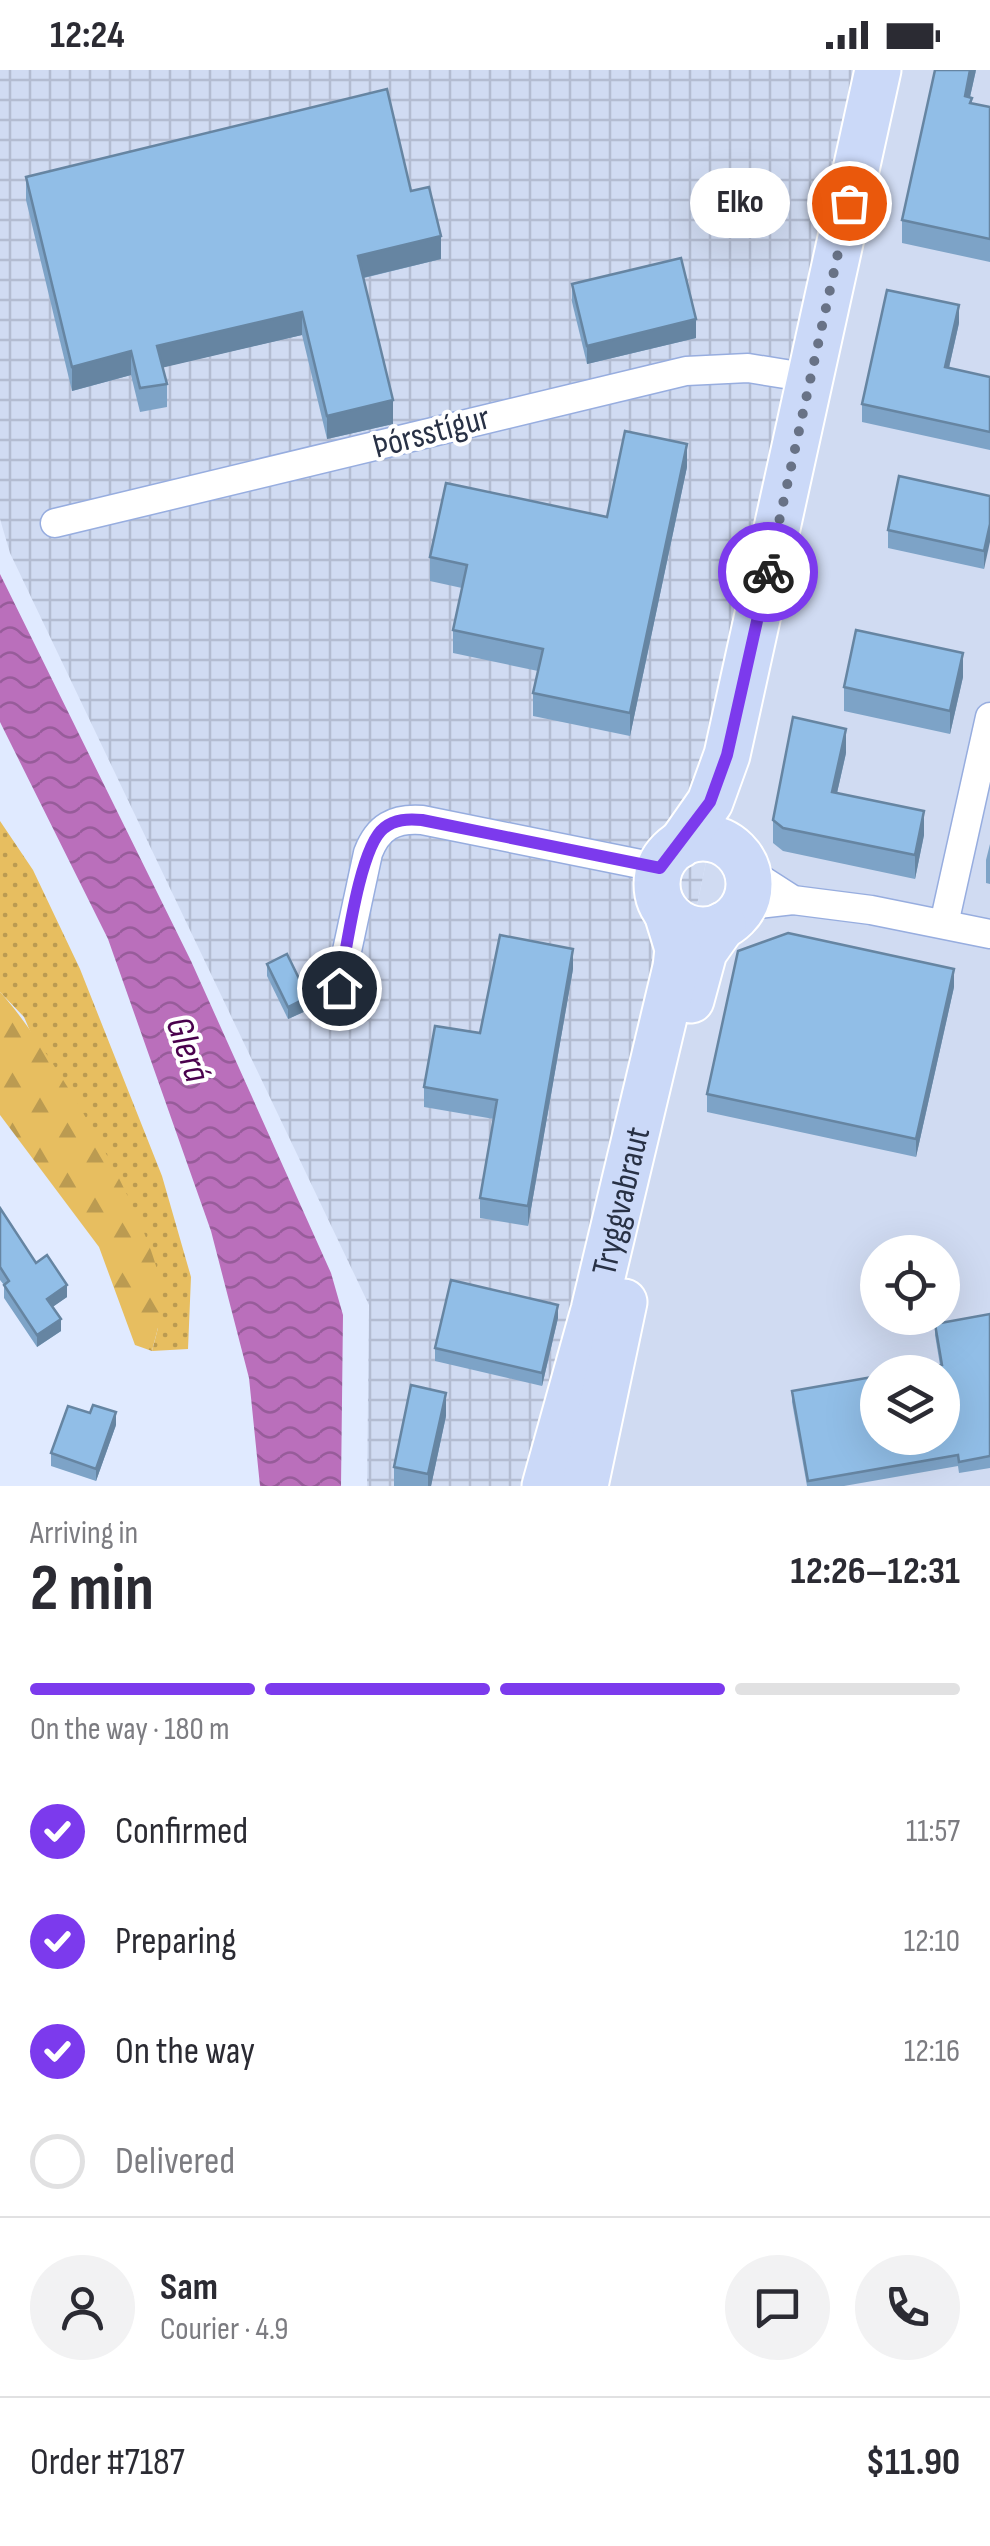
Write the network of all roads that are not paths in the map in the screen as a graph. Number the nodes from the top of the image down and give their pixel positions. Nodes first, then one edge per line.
1 (878, 70) edge
2 (810, 378) junction
3 (55, 523) dead end
4 (990, 717) edge
5 (727, 755) junction
6 (670, 856) junction
7 (736, 890) junction
8 (667, 913) junction
9 (944, 924) junction
10 (990, 934) edge
11 (339, 988) dead end
12 (545, 1486) edge
13 (585, 1486) edge

1 - 2 main road
2 - 3 street, Þórsstígur
2 - 5 main road
4 - 9 street
5 - 6 main road
5 - 7 main road
6 - 7 main road
6 - 8 main road, Tryggvabraut
6 - 11 street
7 - 8 main road
7 - 9 street
7 - 13 main road, Tryggvabraut
8 - 12 main road, Tryggvabraut
9 - 10 street

